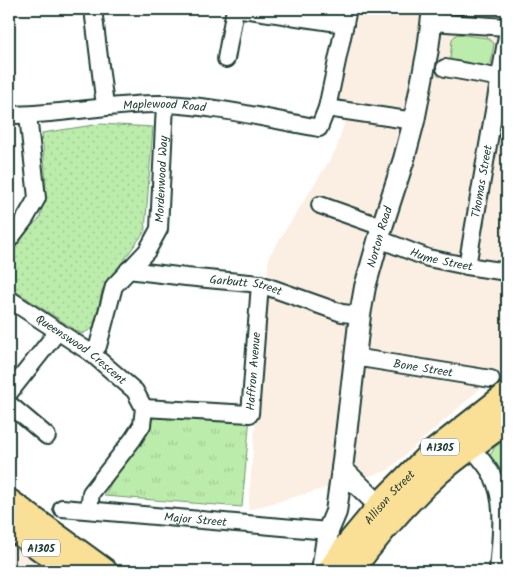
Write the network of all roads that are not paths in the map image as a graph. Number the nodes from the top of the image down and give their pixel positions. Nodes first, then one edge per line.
1 (93, 9) edge
2 (235, 9) edge
3 (242, 9) edge
4 (432, 15) edge
5 (346, 16) edge
6 (507, 28) edge
7 (507, 36) edge
8 (226, 59) dead end
9 (445, 68) dead end
10 (503, 78) edge
11 (165, 104) junction
12 (105, 106) junction
13 (327, 108) junction
14 (9, 115) edge
15 (28, 115) junction
16 (414, 121) junction
17 (320, 205) dead end
18 (380, 233) junction
19 (9, 240) edge
20 (467, 266) junction
21 (128, 270) junction
22 (507, 272) edge
23 (260, 284) junction
24 (9, 299) edge
25 (360, 315) junction
26 (58, 331) junction
27 (92, 353) junction
28 (354, 357) junction
29 (499, 387) edge
30 (9, 393) edge
31 (9, 404) edge
32 (144, 408) junction
33 (507, 420) edge
34 (47, 436) dead end
35 (472, 447) junction
36 (342, 469) junction
37 (9, 502) edge
38 (62, 508) dead end
39 (89, 509) junction
40 (386, 512) junction
41 (9, 525) edge
42 (328, 531) junction
43 (72, 571) edge
44 (104, 571) edge
45 (322, 571) edge
46 (330, 571) edge
47 (350, 571) edge
48 (498, 571) edge

1 - 12 street
2 - 8 street
3 - 5 street
4 - 6 street
4 - 16 street, Norton Road
5 - 13 street
7 - 10 street, Thomas Street
9 - 10 street
10 - 20 street, Thomas Street
11 - 12 street, Maplewood Road
11 - 13 street, Maplewood Road
11 - 21 street, Mordenwood Way
12 - 15 street, Maplewood Road
13 - 16 street
14 - 15 street, Maplewood Road
15 - 19 street
16 - 18 street, Norton Road
17 - 18 street, Hume Street
18 - 20 street, Hume Street
18 - 25 street, Norton Road
20 - 22 street, Hume Street
21 - 23 street, Garbutt Street
21 - 27 street, Mordenwood Way
23 - 25 street, Garbutt Street
23 - 32 street, Haffron Avenue
24 - 26 street, Queenswood Crescent
25 - 28 street, Norton Road
26 - 27 street, Queenswood Crescent
26 - 30 street
27 - 32 street, Queenswood Crescent
28 - 29 street, Bone Street
28 - 36 street, Norton Road
29 - 40 main road, Allison Street / A1305
31 - 34 street
32 - 39 street
33 - 35 main road, Allison Street / A1305
35 - 40 main road, Allison Street / A1305
35 - 48 street
36 - 40 street
36 - 42 street, Norton Road
37 - 44 main road, A1305
38 - 39 street, Major Street
39 - 42 street, Major Street
40 - 46 main road, Allison Street / A1305
40 - 47 main road, Allison Street / A1305
41 - 43 main road, A1305
42 - 45 street, Norton Road

